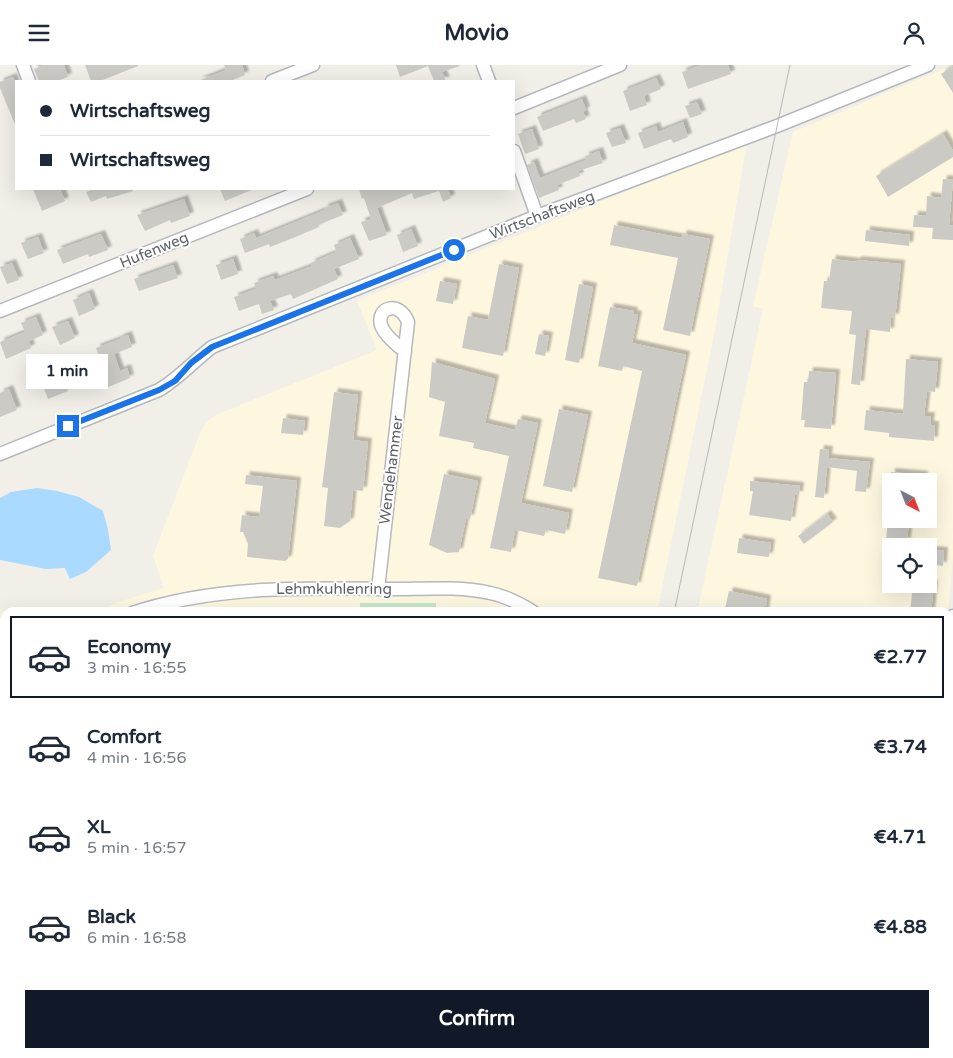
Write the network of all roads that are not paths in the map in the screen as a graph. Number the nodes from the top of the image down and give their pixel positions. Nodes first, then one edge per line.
1 (23, 65) edge
2 (313, 65) edge
3 (483, 65) edge
4 (620, 65) edge
5 (928, 65) edge
6 (29, 80) edge
7 (275, 80) edge
8 (489, 80) edge
9 (515, 108) edge
10 (515, 154) edge
11 (304, 190) edge
12 (537, 217) junction
13 (0, 311) edge
14 (405, 351) dead end
15 (0, 454) edge
16 (378, 589) junction
17 (153, 607) edge
18 (525, 607) edge

1 - 6 street
2 - 7 street
3 - 8 street
4 - 9 street
5 - 12 street, Wirtschaftsweg
10 - 12 street
11 - 13 street, Hufenweg
12 - 15 street, Wirtschaftsweg
14 - 16 street, Wendehammer
16 - 17 street, Lehmkuhlenring
16 - 18 street, Lehmkuhlenring

